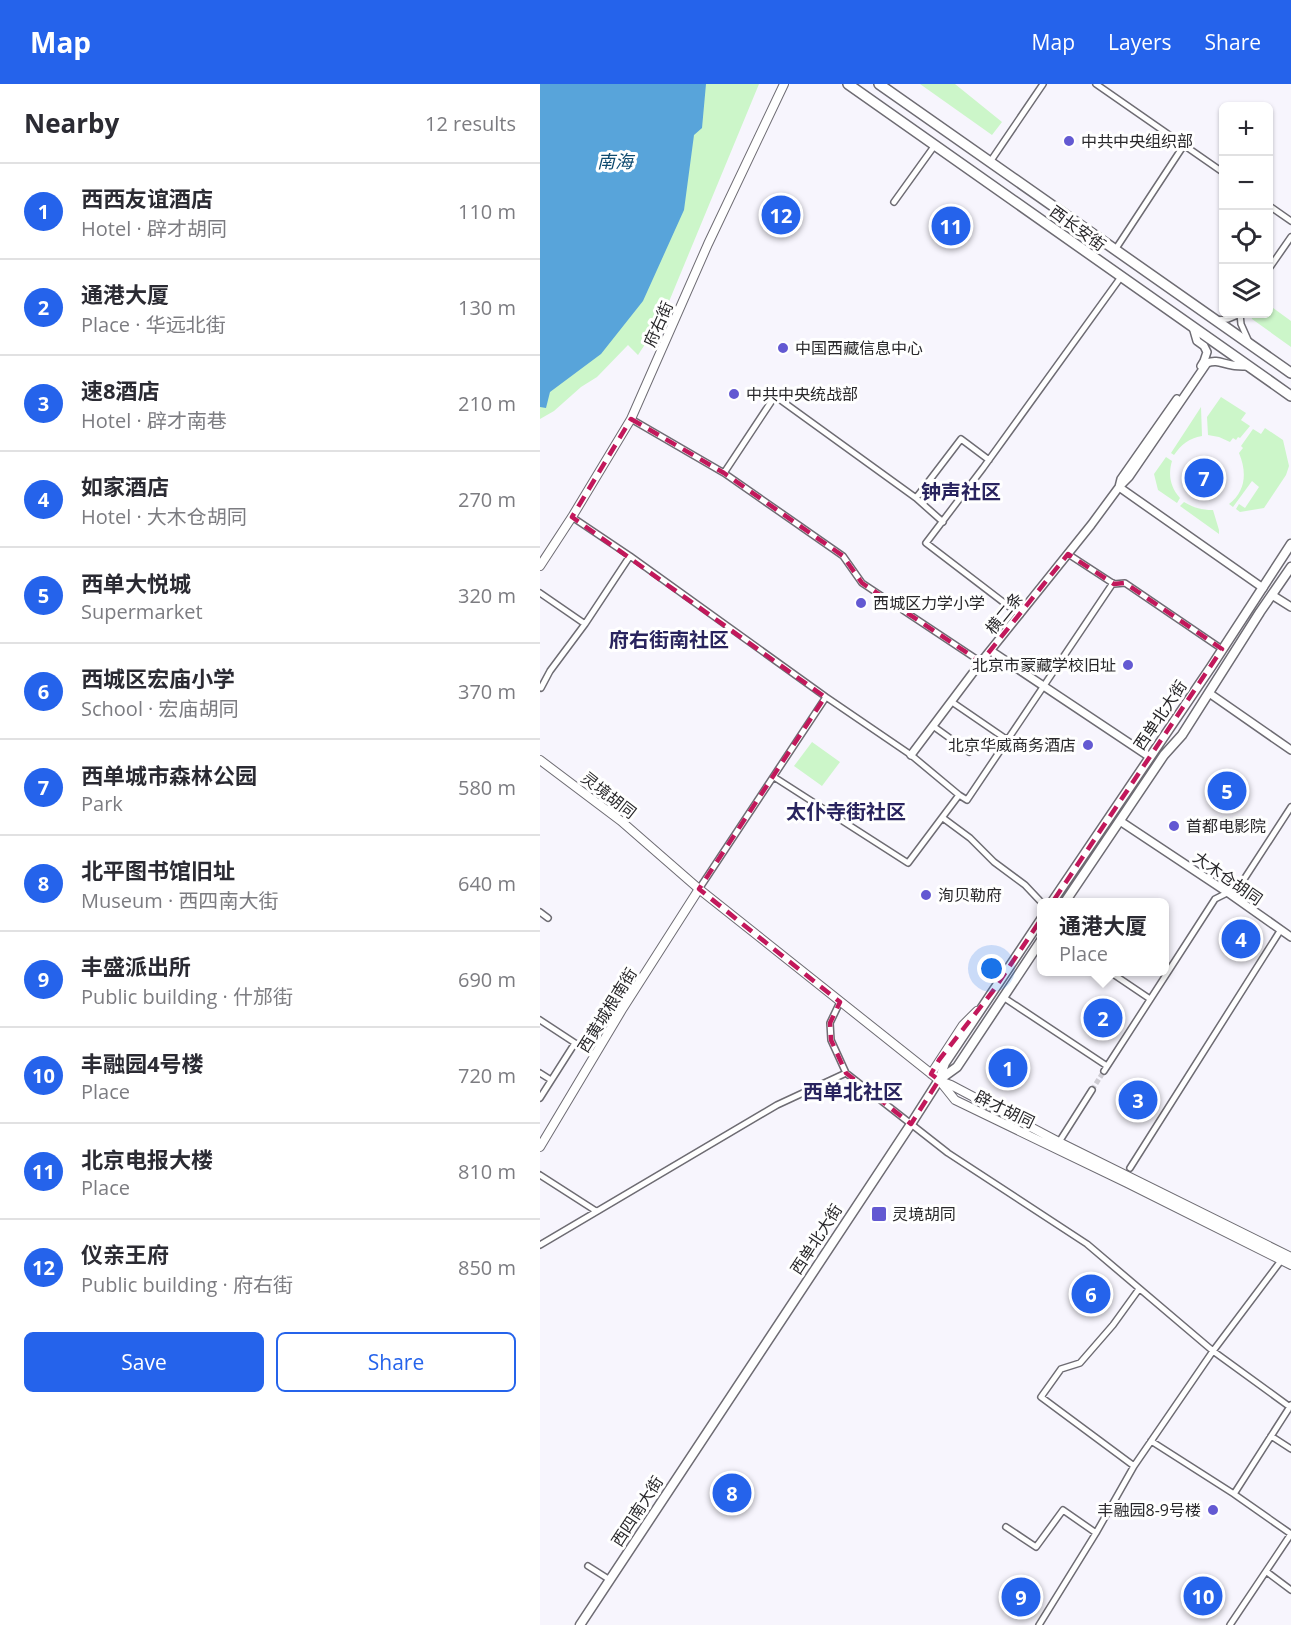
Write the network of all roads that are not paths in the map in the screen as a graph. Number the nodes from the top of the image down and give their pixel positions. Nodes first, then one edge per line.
1 (784, 84) edge
2 (848, 84) edge
3 (879, 84) edge
4 (1043, 84) edge
5 (1096, 84) edge
6 (894, 88) edge
7 (935, 145) junction
8 (1184, 145) junction
9 (990, 162) junction
10 (1219, 170) edge
11 (894, 202) dead end
12 (1273, 208) edge
13 (1291, 221) edge
14 (1291, 237) edge
15 (1115, 250) junction
16 (1273, 264) edge
17 (1121, 277) junction
18 (1215, 320) junction
19 (1193, 327) junction
20 (1249, 343) junction
21 (1248, 366) junction
22 (1291, 373) edge
23 (1291, 396) edge
24 (631, 419) junction
25 (989, 459) junction
26 (724, 473) junction
27 (1119, 486) junction
28 (916, 498) junction
29 (572, 517) junction
30 (943, 522) junction
31 (1291, 544) edge
32 (1068, 554) junction
33 (630, 556) junction
34 (540, 566) edge
35 (1291, 567) edge
36 (1113, 583) junction
37 (1263, 588) junction
38 (540, 592) edge
39 (1272, 595) junction
40 (1291, 607) edge
41 (1020, 615) junction
42 (585, 624) junction
43 (1222, 649) junction
44 (991, 651) junction
45 (981, 662) junction
46 (1044, 685) junction
47 (541, 688) edge
48 (1209, 693) junction
49 (826, 697) junction
50 (952, 702) junction
51 (933, 726) junction
52 (1006, 739) dead end
53 (1291, 750) edge
54 (969, 752) dead end
55 (910, 755) junction
56 (1150, 757) junction
57 (540, 759) edge
58 (774, 777) junction
59 (959, 795) junction
60 (1291, 807) edge
61 (943, 818) junction
62 (1120, 821) junction
63 (699, 889) junction
64 (1227, 892) junction
65 (1055, 898) edge
66 (1068, 898) edge
67 (1037, 899) edge
68 (540, 912) edge
69 (548, 918) dead end
70 (1037, 924) edge
71 (1280, 931) junction
72 (1290, 936) edge
73 (1037, 945) edge
74 (1169, 970) edge
75 (1116, 976) edge
76 (1165, 976) edge
77 (1003, 997) junction
78 (988, 999) junction
79 (1150, 999) junction
80 (840, 1002) junction
81 (540, 1020) edge
82 (575, 1042) junction
83 (595, 1056) junction
84 (540, 1073) edge
85 (846, 1073) junction
86 (931, 1074) junction
87 (551, 1080) junction
88 (939, 1080) junction
89 (1092, 1090) tunnel mouth
90 (540, 1098) edge
91 (910, 1124) junction
92 (1059, 1142) junction
93 (540, 1147) edge
94 (1130, 1168) dead end
95 (540, 1175) edge
96 (596, 1211) junction
97 (540, 1245) edge
98 (1286, 1257) edge
99 (1291, 1265) edge
100 (1139, 1289) junction
101 (1213, 1351) junction
102 (1290, 1406) edge
103 (719, 1414) joint
104 (1271, 1436) junction
105 (1151, 1441) junction
106 (1291, 1449) edge
107 (1134, 1466) junction
108 (1234, 1494) junction
109 (1006, 1527) dead end
110 (1096, 1533) junction
111 (1291, 1534) edge
112 (588, 1566) dead end
113 (1267, 1572) junction
114 (610, 1580) junction
115 (1291, 1590) edge
116 (580, 1625) edge
117 (1039, 1625) edge
118 (1230, 1625) edge

1 - 24 main road, 府右街
2 - 7 highway, 西长安街
3 - 6 highway, 西长安街
4 - 9 street
5 - 8 street
6 - 9 highway, 西长安街
7 - 11 street
7 - 17 highway, 西长安街
8 - 10 street
8 - 15 street
9 - 15 highway, 西长安街
12 - 13 street
14 - 16 street
15 - 18 highway, 西长安街
17 - 19 highway, 西长安街
17 - 25 street
18 - 20 highway, 西长安街
18 - 20 street
19 - 21 highway, 西长安街
19 - 27 street, 横二条
20 - 22 highway, 西长安街
21 - 23 highway, 西长安街
21 - 27 street, 横二条
24 - 26 street
24 - 29 main road, 府右街
25 - 28 street
25 - 30 street
26 - 28 street
26 - 45 street
27 - 32 street, 横二条
27 - 37 street
28 - 30 street
29 - 33 street
29 - 34 main road, 府右街
30 - 41 street
31 - 37 main road, 西单北大街
32 - 36 street
32 - 41 street, 横二条
33 - 42 street
33 - 49 street
35 - 39 main road, 西单北大街
36 - 43 street
36 - 46 street
37 - 43 main road, 西单北大街
38 - 42 street
39 - 40 street
39 - 48 main road, 西单北大街
41 - 44 street, 横二条
42 - 47 street
43 - 56 main road, 西单北大街
44 - 45 street, 横二条
44 - 46 street
45 - 50 street, 横二条
46 - 56 street
46 - 59 street
48 - 53 street
48 - 62 main road, 西单北大街
49 - 55 street
49 - 58 street
50 - 51 street, 横二条
50 - 52 street
51 - 54 street
51 - 55 street, 横二条
55 - 59 street
56 - 65 main road, 西单北大街
57 - 63 main road, 灵境胡同
58 - 61 street
58 - 63 street
59 - 61 street
60 - 64 street
61 - 67 street
62 - 64 street, 大木仓胡同
62 - 66 main road, 西单北大街
63 - 80 main road, 灵境胡同
63 - 83 main road, 西黄城根南街
64 - 71 street, 大木仓胡同
64 - 74 street
68 - 69 street
70 - 78 main road, 西单北大街
71 - 72 street, 大木仓胡同
71 - 94 street
73 - 77 main road, 西单北大街
75 - 79 street
76 - 79 street
77 - 79 street
77 - 88 main road, 西单北大街
78 - 86 main road
78 - 88 main road, 西单北大街
80 - 85 street
80 - 86 main road, 灵境胡同
81 - 82 street
82 - 83 street
82 - 87 street
83 - 93 main road, 西黄城根南街
84 - 87 street
85 - 91 street
85 - 96 street
86 - 88 main road, 灵境胡同
87 - 90 street
88 - 91 main road, 西单北大街
88 - 92 main road, 辟才胡同
88 - 98 main road, 辟才胡同
89 - 92 street
91 - 100 street
91 - 103 main road, 西单北大街
92 - 98 main road, 辟才胡同
95 - 96 street
96 - 97 street
98 - 99 main road, 辟才胡同
98 - 101 street
100 - 101 street
100 - 107 street
101 - 102 street
101 - 105 street
102 - 104 street
103 - 114 main road, 西四南大街
104 - 106 street
104 - 108 street
105 - 107 street
105 - 108 street
107 - 110 street
108 - 111 street
109 - 110 street
110 - 117 street
111 - 113 street
112 - 114 street
113 - 115 street
113 - 118 street
114 - 116 main road, 西四南大街

